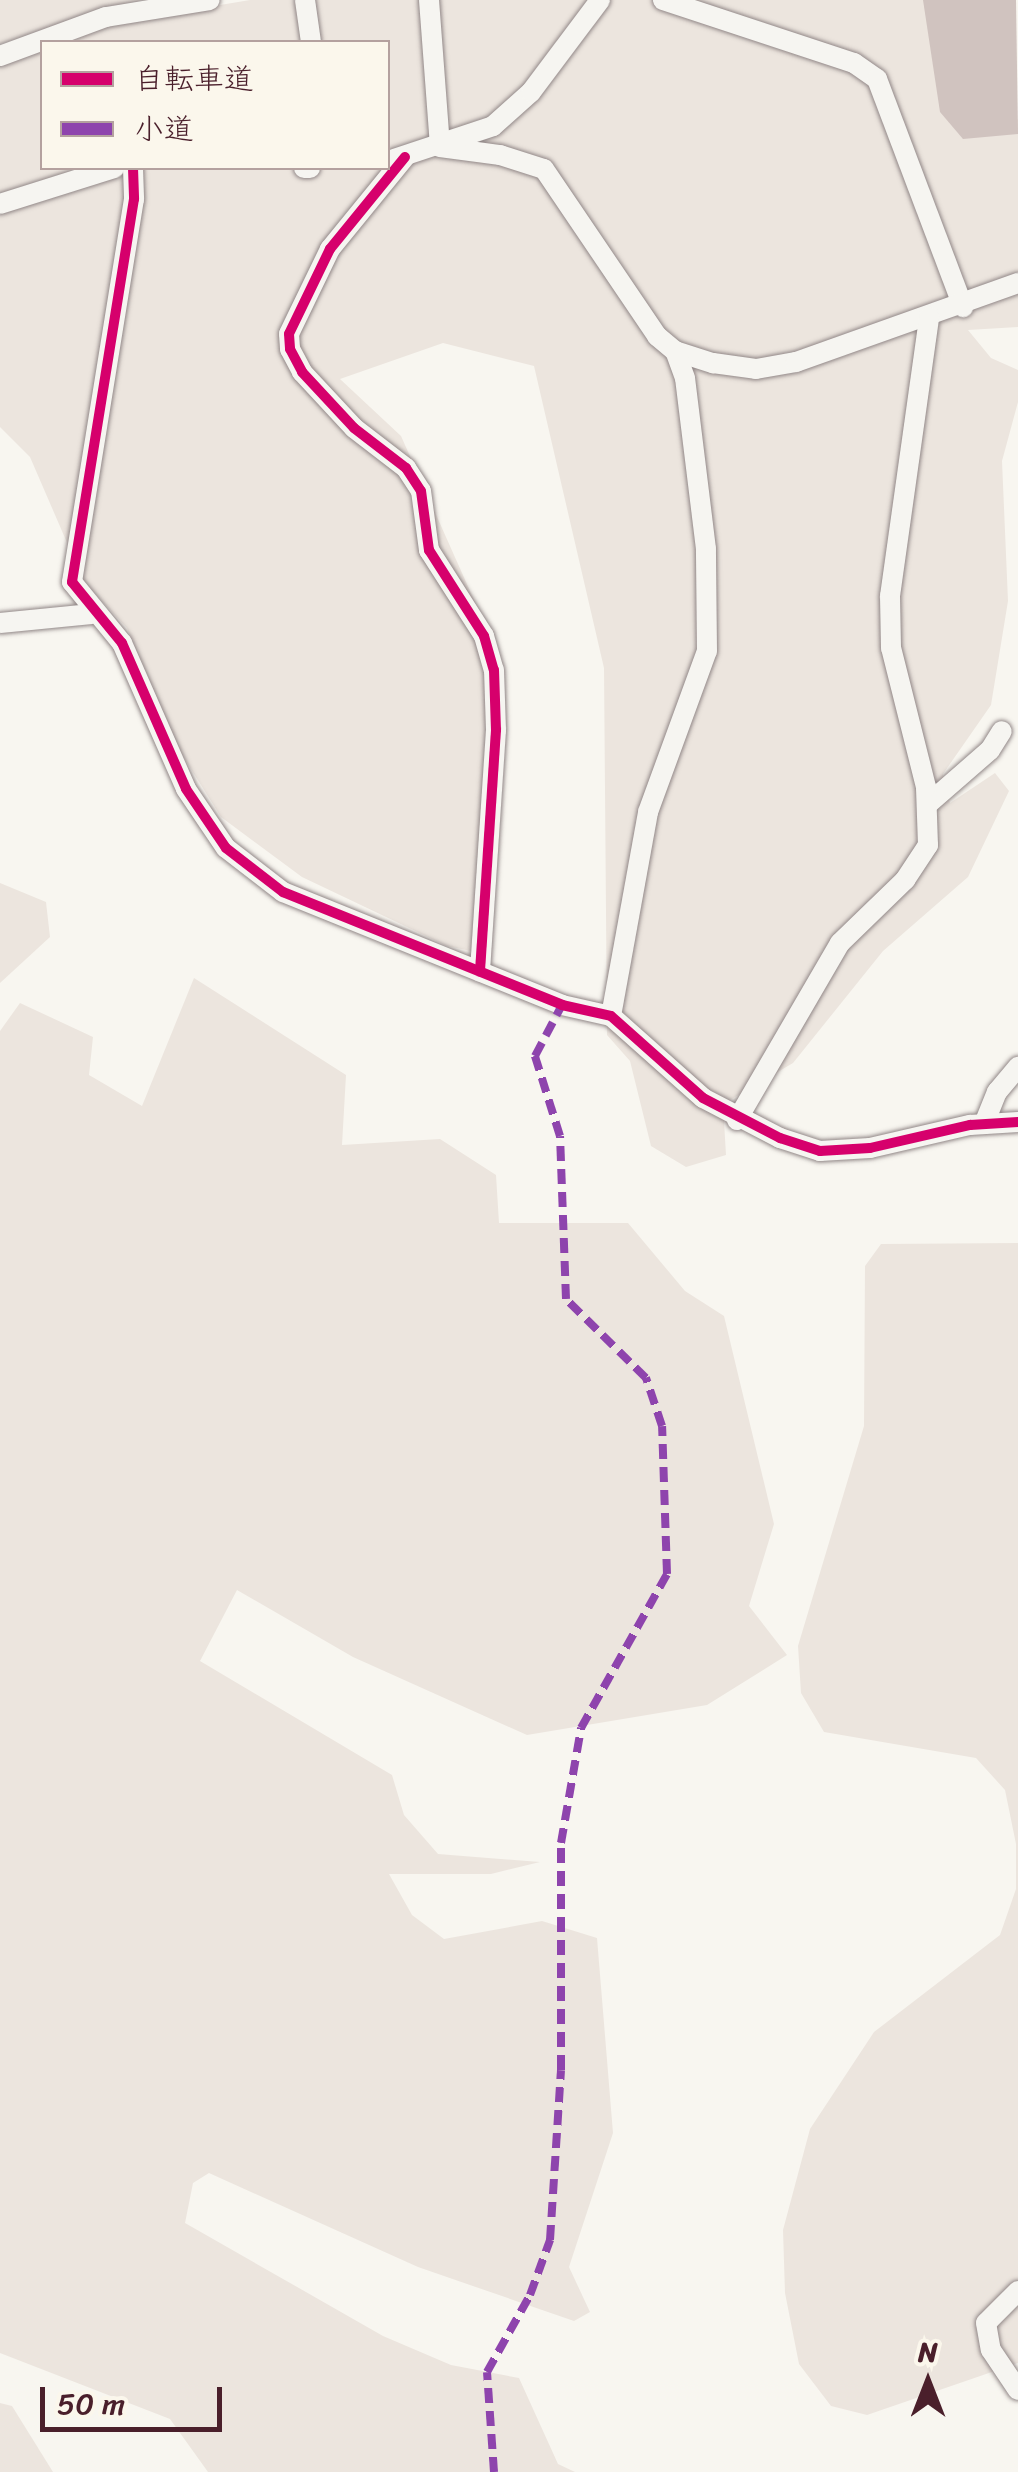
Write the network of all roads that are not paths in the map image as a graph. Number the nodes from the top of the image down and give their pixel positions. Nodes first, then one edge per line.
1 (210, 0) edge
2 (305, 0) edge
3 (429, 0) edge
4 (600, 0) edge
5 (662, 0) edge
6 (43, 40) edge
7 (310, 40) edge
8 (40, 41) edge
9 (0, 56) edge
10 (440, 147) junction
11 (396, 159) edge
12 (108, 170) edge
13 (133, 170) edge
14 (388, 170) edge
15 (0, 204) edge
16 (1018, 283) edge
17 (963, 307) junction
18 (929, 317) junction
19 (675, 351) junction
20 (92, 614) junction
21 (0, 623) edge
22 (1002, 731) dead end
23 (928, 804) junction
24 (480, 971) junction
25 (610, 1016) junction
26 (1018, 1067) edge
27 (737, 1120) junction
28 (1018, 1122) edge
29 (984, 1124) junction
30 (1018, 2291) edge
31 (1018, 2390) edge

1 - 6 street
2 - 7 street
3 - 10 street
4 - 10 street
5 - 17 street
8 - 9 street
10 - 11 street
10 - 19 street
12 - 15 street
13 - 20 street
14 - 24 street
16 - 17 street
17 - 18 street
18 - 19 street
18 - 23 street
19 - 25 street
20 - 21 street
20 - 24 street
22 - 23 street
23 - 27 street
24 - 25 street
25 - 27 street
26 - 29 street
27 - 29 street
28 - 29 street
30 - 31 street

